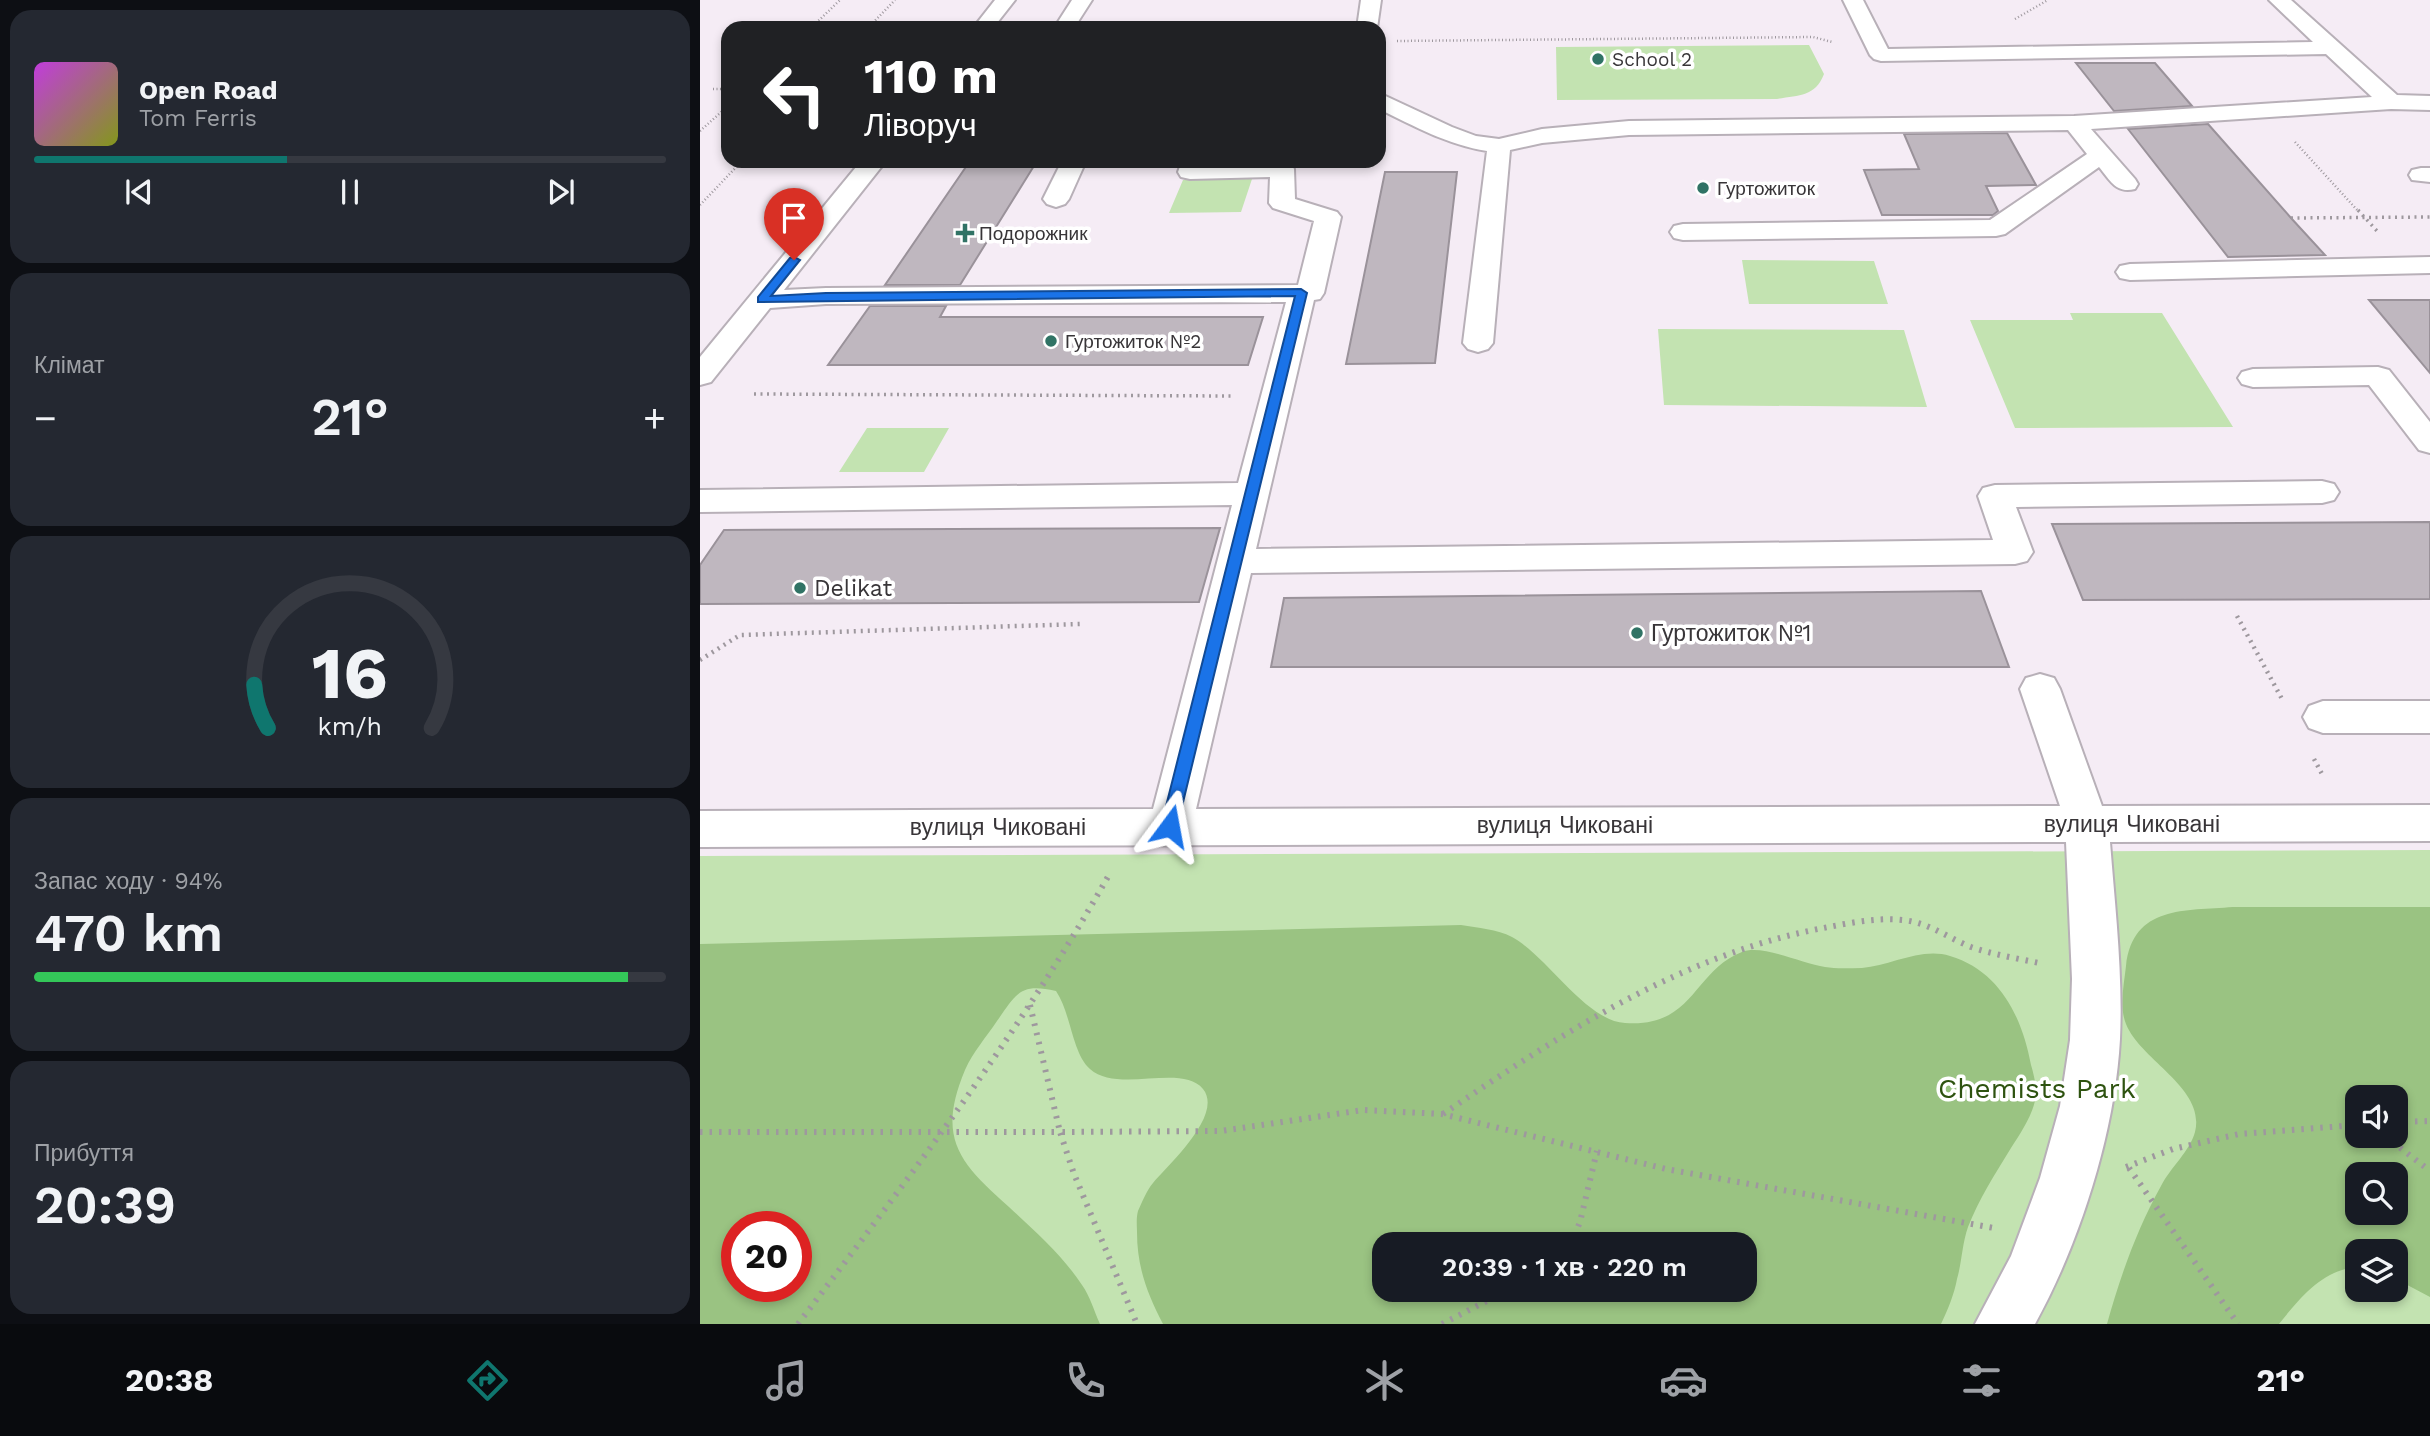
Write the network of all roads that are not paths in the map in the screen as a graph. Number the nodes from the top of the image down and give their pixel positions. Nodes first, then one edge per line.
1 (1005, 0) edge
2 (1082, 0) edge
3 (1371, 0) edge
4 (1853, 0) edge
5 (2279, 0) edge
6 (988, 21) edge
7 (1068, 21) edge
8 (1368, 21) edge
9 (2332, 48) junction
10 (2391, 102) junction
11 (1386, 103) edge
12 (2430, 103) edge
13 (2074, 123) junction
14 (1499, 146) junction
15 (2101, 155) junction
16 (868, 168) edge
17 (1071, 168) edge
18 (1191, 168) edge
19 (2126, 184) dead end
20 (1056, 198) dead end
21 (1683, 232) dead end
22 (2419, 265) edge
23 (2130, 272) dead end
24 (1301, 293) junction
25 (762, 300) junction
26 (1478, 343) dead end
27 (700, 376) edge
28 (2253, 378) dead end
29 (2430, 443) edge
30 (2322, 492) dead end
31 (1251, 494) junction
32 (700, 501) edge
33 (1234, 561) junction
34 (2040, 690) dead end
35 (2430, 717) edge
36 (2306, 725) road end
37 (2430, 823) edge
38 (2087, 824) junction
39 (1170, 826) junction
40 (700, 828) edge
41 (2004, 1324) edge

1 - 6 street
2 - 7 street
3 - 8 street
4 - 9 street
5 - 9 street
9 - 10 street
10 - 12 street
10 - 13 street
11 - 14 street
13 - 14 street
13 - 15 street
14 - 26 street
15 - 19 street
15 - 21 street
16 - 25 street
17 - 20 street
18 - 24 street
22 - 23 street
24 - 25 street
24 - 31 street
25 - 27 street
28 - 29 street
30 - 33 street
31 - 32 street
31 - 33 street
33 - 39 street
34 - 38 street
35 - 36 street
37 - 38 street, вулиця Чиковані
38 - 39 street, вулиця Чиковані
38 - 41 street
39 - 40 street, вулиця Чиковані

